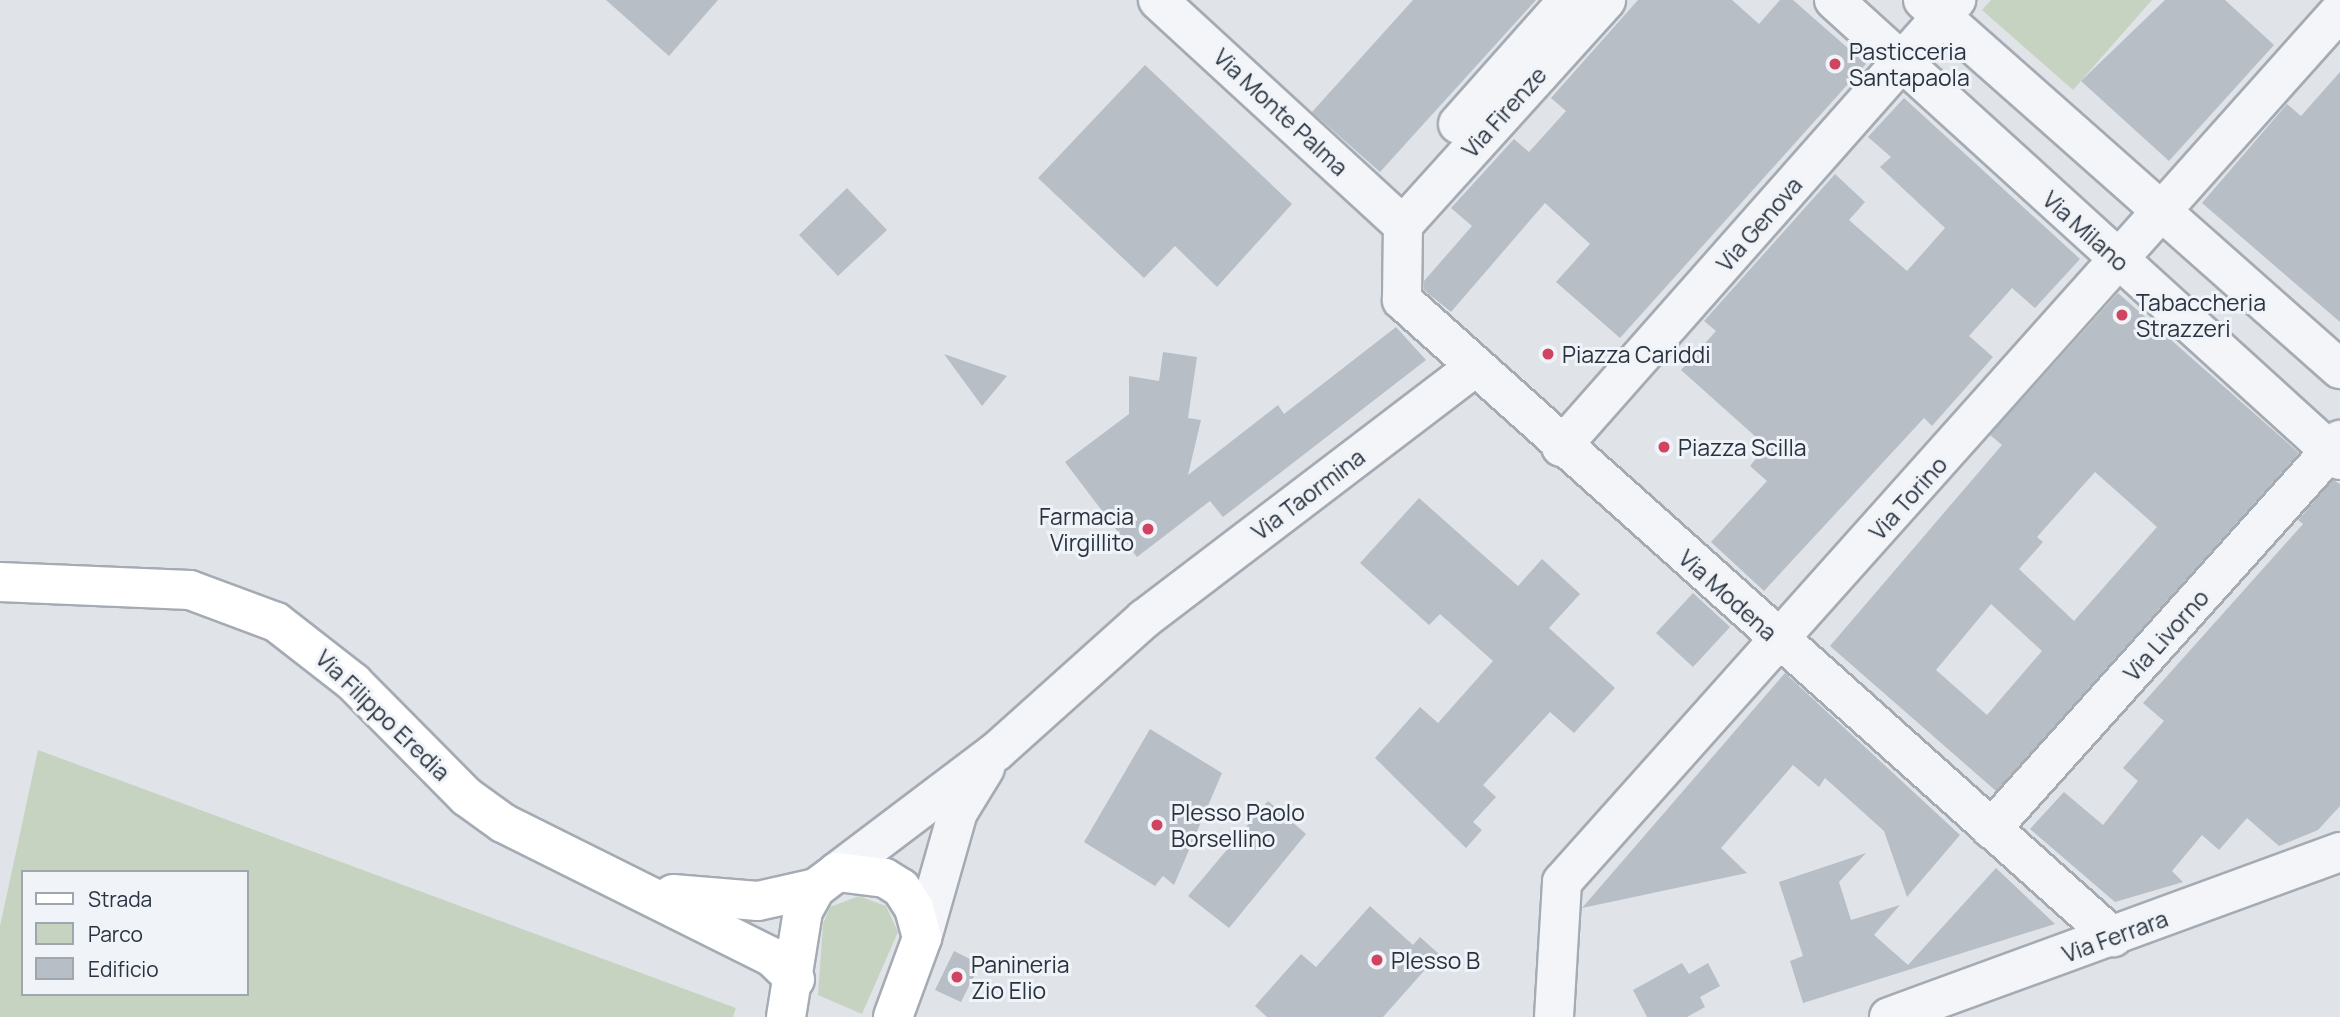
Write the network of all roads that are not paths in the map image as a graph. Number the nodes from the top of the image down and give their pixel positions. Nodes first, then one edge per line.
1 (1158, 0) edge
2 (1606, 0) edge
3 (1834, 0) edge
4 (1940, 6) edge
5 (2340, 11) edge
6 (1566, 15) edge
7 (1901, 62) junction
8 (2164, 210) junction
9 (1394, 216) junction
10 (2118, 261) junction
11 (1472, 369) junction
12 (2340, 369) edge
13 (1561, 447) junction
14 (2337, 450) edge
15 (0, 582) edge
16 (1781, 642) junction
17 (997, 751) junction
18 (1991, 829) junction
19 (2340, 852) edge
20 (827, 880) junction
21 (626, 882) junction
22 (2113, 937) junction
23 (922, 939) junction
24 (795, 979) junction
25 (903, 1013) edge
26 (786, 1017) edge
27 (1554, 1017) edge
28 (1889, 1017) edge

1 - 9 street, Via Monte Palma
2 - 6 street
3 - 7 street, Via Milano
4 - 7 street, Via Genova
4 - 8 street
5 - 8 street, Via Torino
6 - 9 street
7 - 10 street, Via Milano
7 - 13 street, Via Genova
8 - 10 street, Via Torino
8 - 12 street
9 - 11 street, Via Modena
10 - 14 street, Via Milano
10 - 16 street, Via Torino
11 - 13 street, Via Modena
11 - 17 street, Via Taormina
13 - 16 street, Via Modena
14 - 18 street, Via Livorno
15 - 21 main road, Via Filippo Eredia
16 - 18 street, Via Modena
16 - 27 street, Via Torino
17 - 20 street
17 - 23 street
18 - 22 street, Via Modena
19 - 22 street, Via Ferrara
20 - 21 main road
20 - 23 main road
20 - 24 main road
21 - 24 main road, Via Filippo Eredia
22 - 28 street, Via Ferrara
23 - 25 main road
24 - 26 main road

